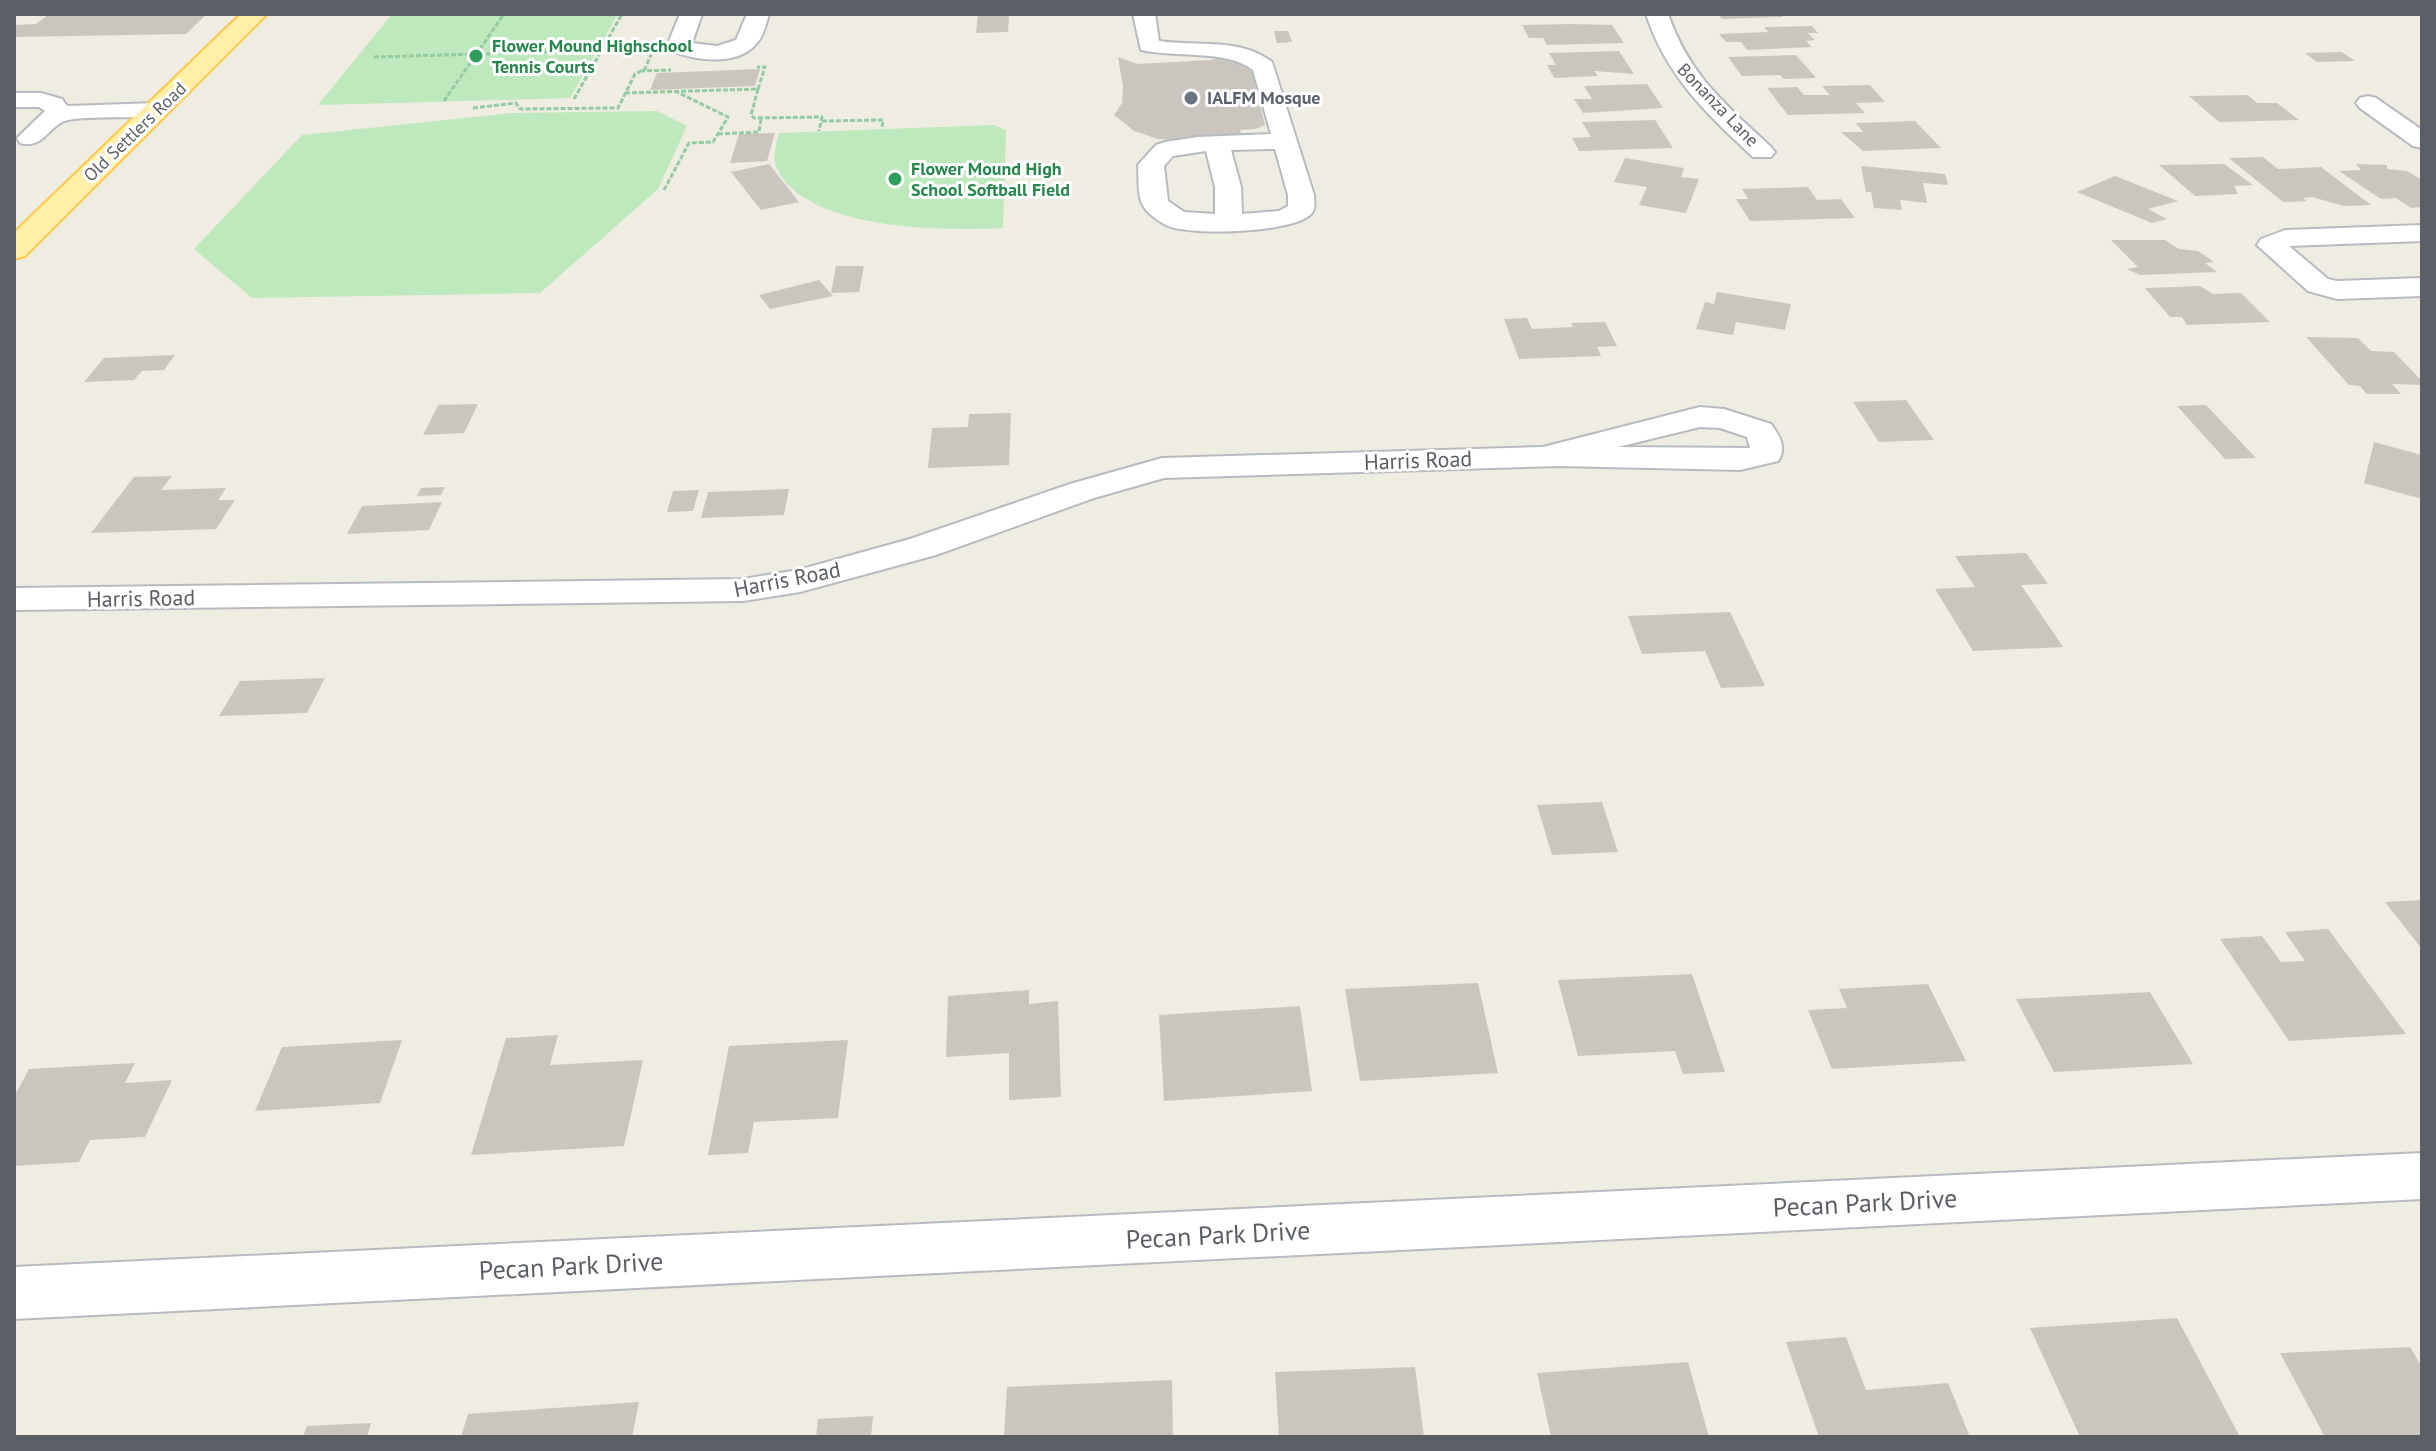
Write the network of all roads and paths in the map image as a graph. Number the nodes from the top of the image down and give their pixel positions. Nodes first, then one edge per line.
1 (255, 14) edge
2 (504, 14) edge
3 (622, 14) edge
4 (691, 14) edge
5 (758, 14) edge
6 (1144, 14) edge
7 (1657, 14) edge
8 (658, 38) dead end
9 (654, 49) junction
10 (601, 51) junction
11 (477, 54) junction
12 (374, 57) dead end
13 (764, 70) dead end
14 (758, 89) junction
15 (676, 92) junction
16 (625, 93) junction
17 (574, 99) dead end
18 (14, 100) edge
19 (444, 101) dead end
20 (2368, 103) dead end
21 (473, 108) dead end
22 (157, 110) junction
23 (58, 113) junction
24 (761, 119) junction
25 (821, 121) junction
26 (882, 129) dead end
27 (819, 131) dead end
28 (718, 134) junction
29 (29, 138) dead end
30 (1285, 141) junction
31 (2422, 141) edge
32 (1216, 143) junction
33 (1762, 152) dead end
34 (664, 190) dead end
35 (1229, 223) junction
36 (2422, 233) edge
37 (14, 250) edge
38 (2422, 287) edge
39 (1545, 456) junction
40 (14, 599) edge
41 (2422, 1176) edge
42 (14, 1293) edge

1 - 22 main road, Old Settlers Road
2 - 11 path
3 - 10 path
4 - 5 street
6 - 30 street
7 - 33 street, Bonanza Lane
8 - 9 path
9 - 10 path
9 - 16 path
10 - 11 path
10 - 17 path
11 - 12 path
11 - 19 path
13 - 14 path
14 - 15 path
14 - 24 path
15 - 16 path
15 - 28 path
16 - 21 path
18 - 23 street
20 - 31 street
22 - 23 street
22 - 37 main road, Old Settlers Road
23 - 29 street
24 - 25 path
24 - 28 path
25 - 26 path
25 - 27 path
28 - 34 path
30 - 32 street
30 - 35 street
32 - 35 street
32 - 35 street
36 - 38 street
39 - 39 street, Harris Road
39 - 40 street, Harris Road
41 - 42 street, Pecan Park Drive

